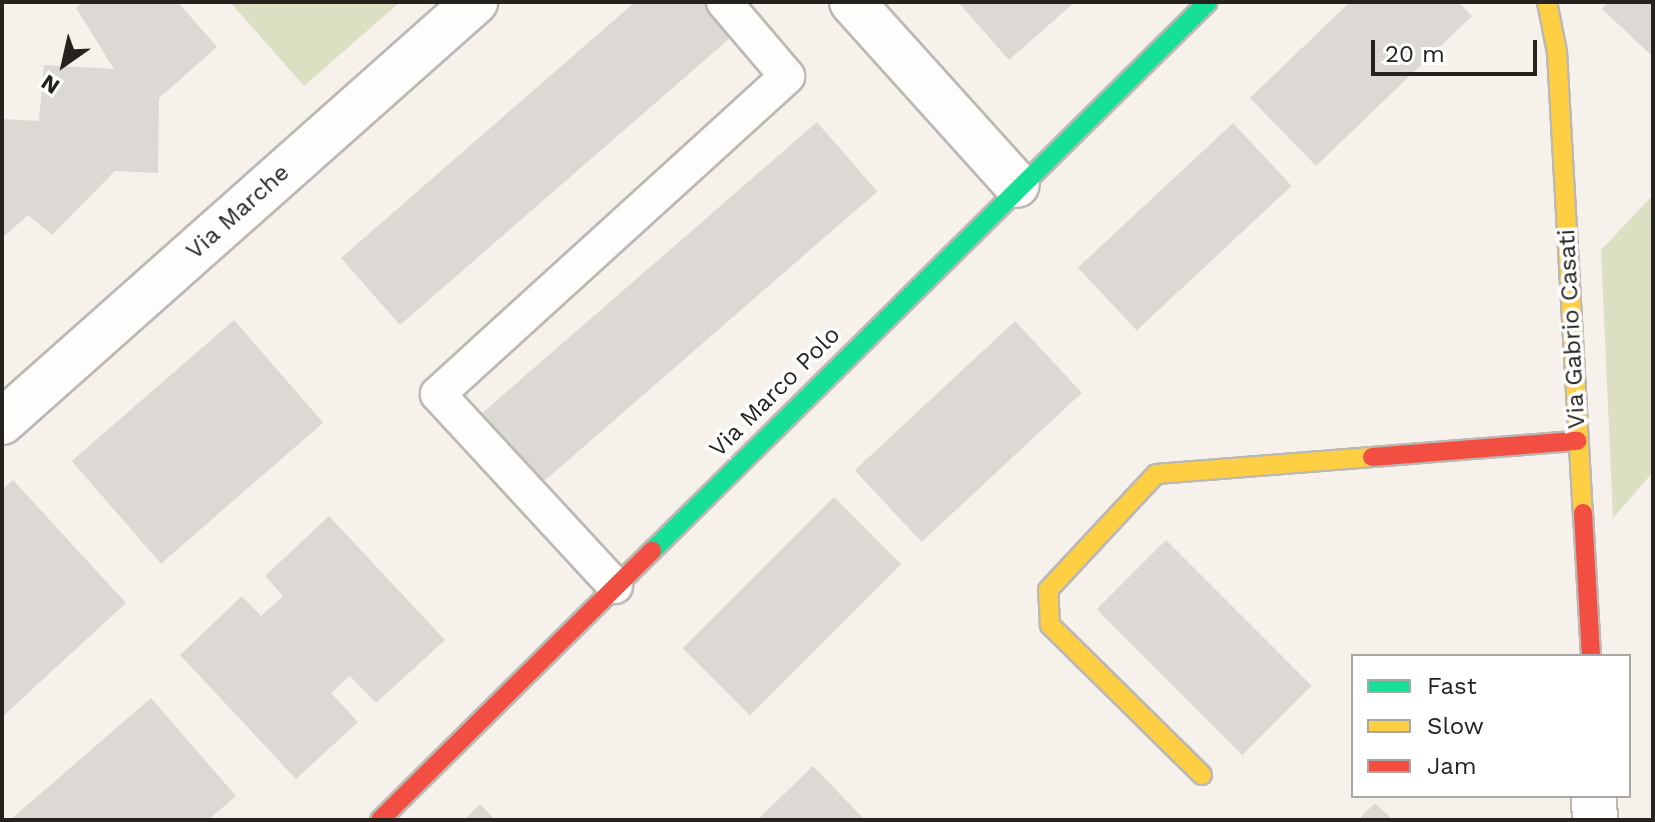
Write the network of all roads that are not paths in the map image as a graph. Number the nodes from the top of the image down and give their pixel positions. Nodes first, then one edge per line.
1 (475, 2) edge
2 (724, 2) edge
3 (852, 2) edge
4 (1208, 2) edge
5 (1547, 2) edge
6 (1017, 185) junction
7 (2, 422) edge
8 (1577, 441) junction
9 (615, 586) junction
10 (1591, 654) edge
11 (1202, 775) dead end
12 (1594, 798) edge
13 (380, 820) edge
14 (1595, 820) edge

1 - 7 street, Via Marche
2 - 9 lane
3 - 6 street
4 - 6 street, Via Marco Polo
5 - 8 street, Via Gabrio Casati
6 - 9 street, Via Marco Polo
8 - 10 street, Via Gabrio Casati
8 - 11 street
9 - 13 street, Via Marco Polo
12 - 14 street

